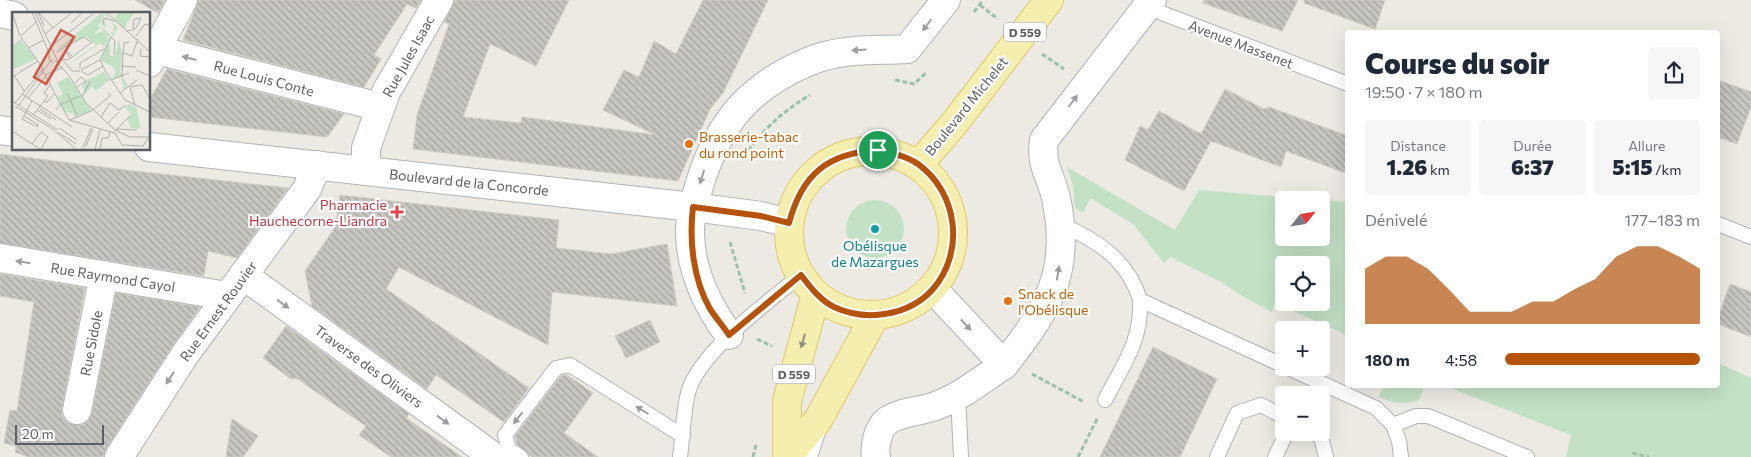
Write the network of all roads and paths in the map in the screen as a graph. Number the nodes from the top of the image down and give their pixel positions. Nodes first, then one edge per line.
1 (183, 0) edge
2 (439, 0) edge
3 (946, 0) edge
4 (1049, 0) edge
5 (1144, 2) edge
6 (979, 5) dead end
7 (992, 15) dead end
8 (151, 53) edge
9 (928, 72) dead end
10 (890, 79) dead end
11 (1345, 83) edge
12 (814, 93) dead end
13 (380, 107) junction
14 (150, 146) edge
15 (741, 162) dead end
16 (317, 165) junction
17 (918, 165) junction
18 (366, 170) junction
19 (693, 207) junction
20 (789, 223) junction
21 (1060, 224) junction
22 (1720, 225) edge
23 (1751, 237) edge
24 (732, 249) dead end
25 (0, 258) edge
26 (104, 275) junction
27 (808, 284) junction
28 (235, 286) junction
29 (933, 289) junction
30 (745, 295) dead end
31 (1140, 300) junction
32 (875, 316) junction
33 (729, 335) junction
34 (1005, 363) junction
35 (958, 396) junction
36 (1099, 406) junction
37 (77, 410) dead end
38 (1275, 412) edge
39 (818, 420) junction
40 (1392, 425) junction
41 (683, 436) junction
42 (1283, 441) edge
43 (1323, 441) edge
44 (1080, 456) edge
45 (119, 457) edge
46 (494, 457) edge
47 (521, 457) edge
48 (680, 457) edge
49 (787, 457) edge
50 (810, 457) edge
51 (876, 457) edge
52 (960, 457) edge
53 (1217, 457) edge
54 (1275, 457) edge
55 (1326, 457) edge
56 (1401, 457) edge
57 (1527, 457) edge
58 (1634, 457) edge
59 (1649, 457) edge

1 - 8 street
2 - 13 street, Rue Jules Isaac
3 -> 19 street
4 - 17 main road, Boulevard Michelet / D 559
5 - 11 lane, Avenue Massenet
21 -> 5 street
6 - 7 path
13 -> 8 street, Rue Louis Conte
9 - 10 path
12 - 15 path
13 - 18 street, Rue Jules Isaac
14 - 16 street, Boulevard de la Concorde
16 - 18 street, Boulevard de la Concorde
16 - 28 street, Rue Ernest Rouvier
17 - 20 main road
17 - 29 main road
18 - 19 street, Boulevard de la Concorde
19 - 20 street, Boulevard de la Concorde
19 - 33 street
20 - 27 main road
21 - 31 lane
34 -> 21 street
22 - 23 lane
24 - 30 path
26 -> 25 street, Rue Raymond Cayol
26 - 28 street, Rue Raymond Cayol
26 - 37 street, Rue Sidole
27 - 32 main road
27 - 33 lane
27 -> 49 main road, D 559
28 -> 45 street, Rue Ernest Rouvier
28 -> 46 street, Traverse des Oliviers
29 - 32 main road
29 -> 34 street
31 - 36 lane
31 - 40 lane
32 - 39 main road, D 559
33 - 41 lane
34 - 35 street
34 - 36 path
35 - 51 street
35 - 52 lane
36 - 44 path
38 - 53 lane
39 - 49 main road, D 559
39 - 50 lane
40 - 56 lane
40 - 57 lane
41 -> 47 lane
41 - 48 lane
42 - 54 lane
43 - 55 lane
58 - 59 path

